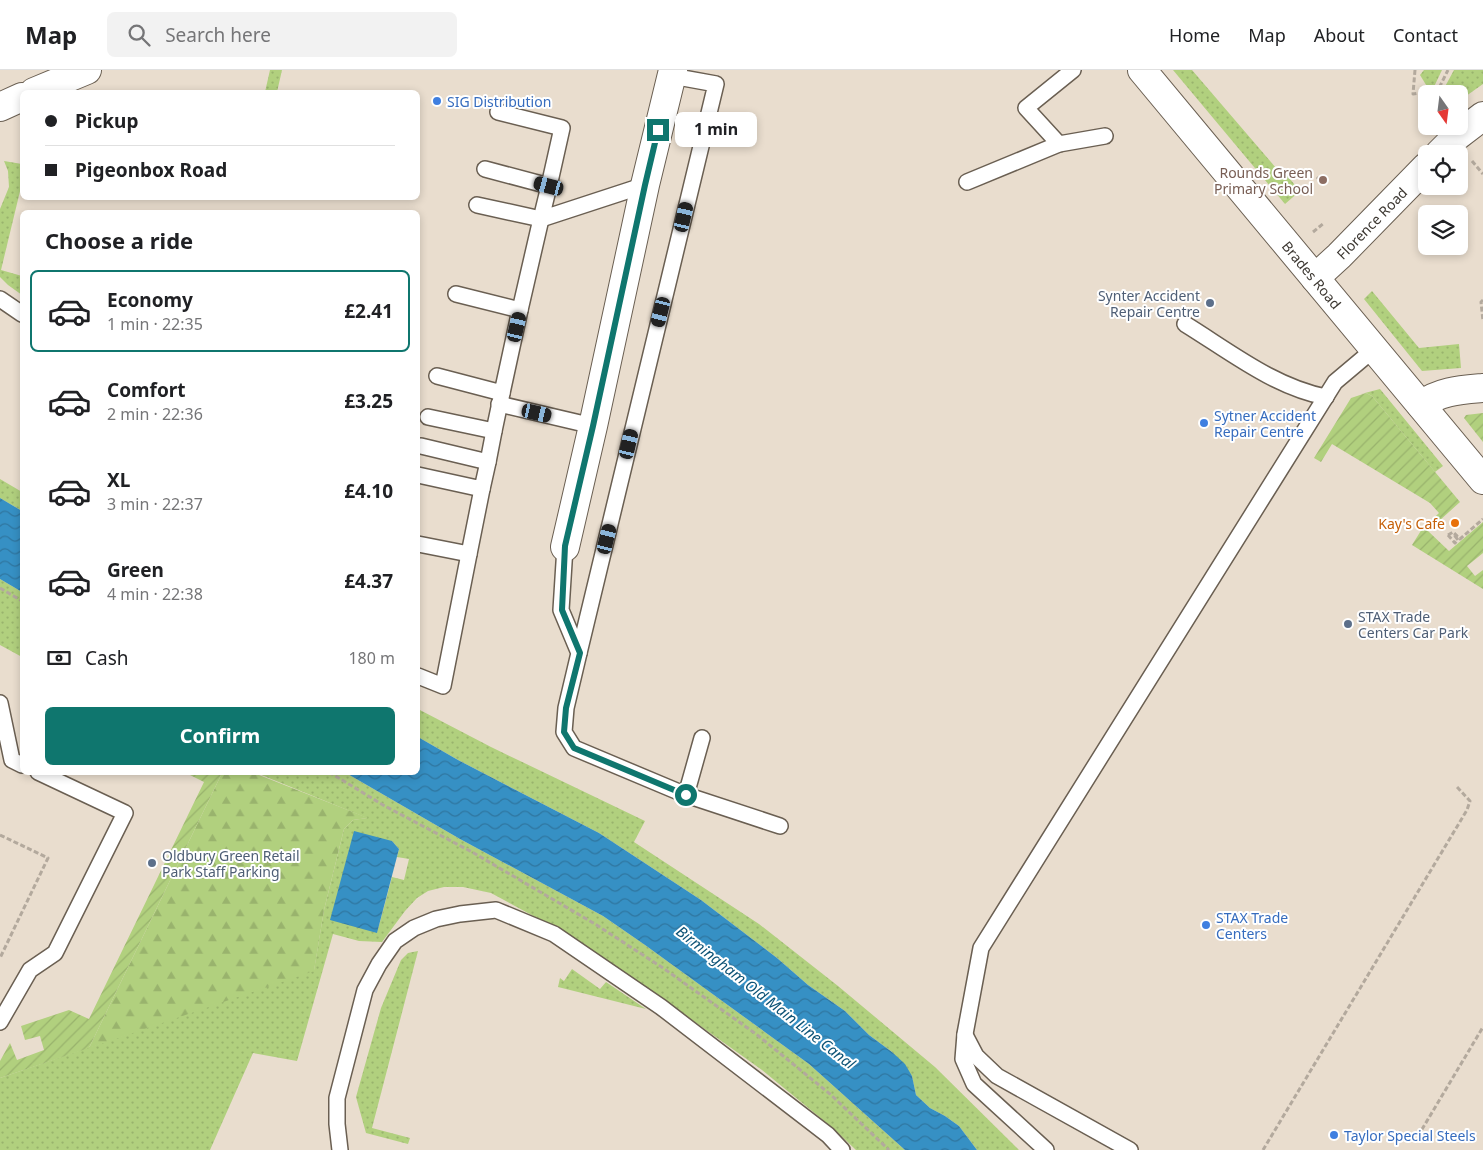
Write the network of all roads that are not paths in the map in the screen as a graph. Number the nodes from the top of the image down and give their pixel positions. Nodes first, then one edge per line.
1 (87, 70) edge
2 (1073, 70) edge
3 (1142, 70) edge
4 (672, 73) edge
5 (39, 90) edge
6 (20, 99) edge
7 (0, 107) edge
8 (498, 112) dead end
9 (1483, 116) edge
10 (1105, 136) dead end
11 (1059, 144) junction
12 (1448, 145) edge
13 (485, 169) dead end
14 (1418, 175) edge
15 (967, 182) dead end
16 (645, 185) junction
17 (549, 186) junction
18 (477, 205) dead end
19 (541, 219) junction
20 (1315, 278) junction
21 (456, 294) dead end
22 (0, 300) edge
23 (520, 310) junction
24 (20, 313) edge
25 (1184, 324) dead end
26 (1373, 350) junction
27 (438, 376) dead end
28 (1483, 388) edge
29 (1326, 397) junction
30 (501, 398) junction
31 (1420, 405) junction
32 (428, 417) dead end
33 (593, 426) junction
34 (494, 431) junction
35 (421, 446) dead end
36 (488, 462) junction
37 (420, 475) edge
38 (1483, 480) edge
39 (482, 489) junction
40 (420, 544) edge
41 (565, 546) joint
42 (469, 554) junction
43 (580, 653) junction
44 (420, 677) edge
45 (0, 703) edge
46 (702, 738) dead end
47 (20, 764) edge
48 (44, 775) edge
49 (686, 795) junction
50 (780, 826) dead end
51 (0, 1022) edge
52 (965, 1034) junction
53 (340, 1150) edge
54 (842, 1150) edge
55 (1046, 1150) edge
56 (1130, 1150) edge

1 - 5 street
2 - 11 lane
3 - 20 street, Brades Road
4 - 16 street
4 - 43 lane
6 - 7 street
8 - 17 lane
9 - 12 street
10 - 11 lane
11 - 15 lane
13 - 17 lane
14 - 20 street, Florence Road
16 - 19 lane
16 - 33 street
17 - 19 lane
18 - 19 lane
19 - 23 lane
20 - 26 street, Brades Road
21 - 23 lane
22 - 24 lane
23 - 30 lane
25 - 29 lane
26 - 29 lane
26 - 31 street, Brades Road
27 - 30 lane
28 - 31 street
29 - 52 lane
30 - 33 lane
30 - 34 lane
31 - 38 street, Brades Road
32 - 34 lane
33 - 41 street
34 - 36 lane
35 - 36 lane
36 - 39 lane
37 - 39 lane
39 - 42 lane
40 - 42 lane
41 - 43 lane
42 - 44 lane
43 - 49 lane
45 - 47 lane
46 - 49 lane
48 - 51 lane
49 - 50 lane
52 - 55 lane
52 - 56 lane
53 - 54 lane

